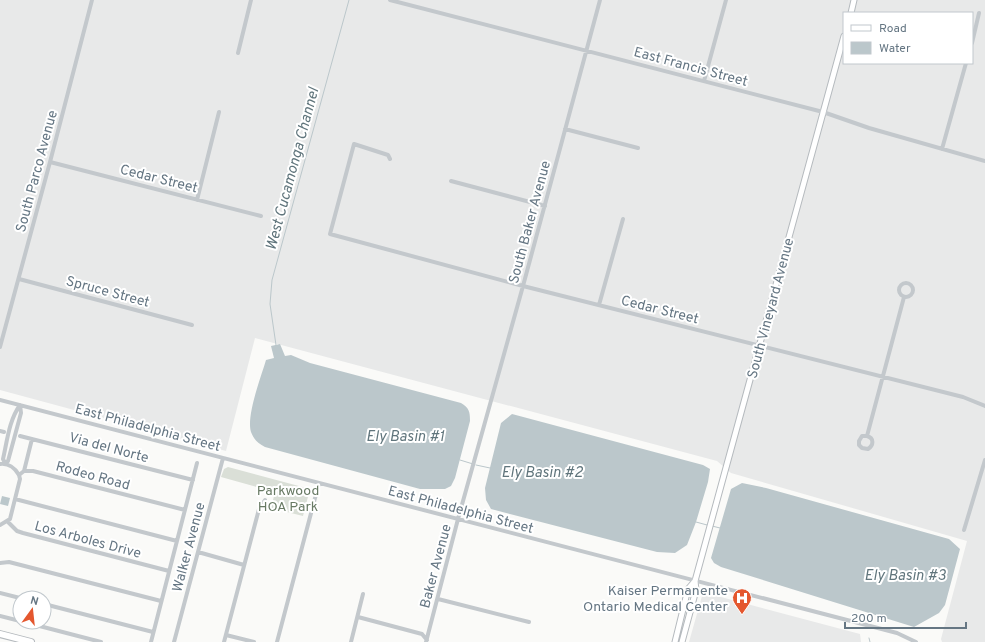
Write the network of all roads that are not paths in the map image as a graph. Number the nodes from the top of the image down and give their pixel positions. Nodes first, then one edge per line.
1 (92, 0) edge
2 (251, 0) edge
3 (390, 0) edge
4 (600, 0) edge
5 (726, 0) edge
6 (854, 0) edge
7 (851, 12) edge
8 (979, 13) dead end
9 (973, 39) edge
10 (843, 40) edge
11 (587, 50) junction
12 (238, 54) dead end
13 (966, 64) edge
14 (704, 81) junction
15 (219, 112) dead end
16 (823, 112) junction
17 (565, 129) junction
18 (638, 148) dead end
19 (942, 149) junction
20 (390, 159) dead end
21 (50, 162) junction
22 (985, 162) edge
23 (451, 181) dead end
24 (198, 200) junction
25 (545, 206) junction
26 (261, 216) dead end
27 (623, 219) dead end
28 (19, 279) junction
29 (523, 286) junction
30 (904, 297) dead end
31 (599, 305) junction
32 (192, 325) dead end
33 (760, 346) junction
34 (0, 347) edge
35 (884, 377) junction
36 (0, 400) edge
37 (20, 405) junction
38 (985, 406) edge
39 (20, 436) dead end
40 (868, 436) dead end
41 (32, 439) junction
42 (477, 450) joint
43 (223, 458) junction
44 (985, 460) edge
45 (2, 463) edge
46 (197, 463) dead end
47 (24, 471) junction
48 (19, 475) junction
49 (193, 480) junction
50 (319, 483) junction
51 (15, 499) junction
52 (265, 500) dead end
53 (185, 510) junction
54 (458, 519) junction
55 (7, 521) junction
56 (0, 525) edge
57 (964, 530) dead end
58 (177, 541) junction
59 (198, 552) junction
60 (0, 563) edge
61 (244, 565) junction
62 (169, 572) junction
63 (695, 581) junction
64 (0, 594) edge
65 (364, 594) dead end
66 (12, 596) edge
67 (438, 599) junction
68 (161, 601) junction
69 (52, 606) edge
70 (0, 616) edge
71 (358, 617) junction
72 (12, 619) edge
73 (529, 622) dead end
74 (52, 629) edge
75 (153, 632) junction
76 (0, 634) edge
77 (226, 635) junction
78 (427, 641) edge
79 (31, 642) edge
80 (101, 642) edge
81 (151, 642) edge
82 (174, 642) edge
83 (224, 642) edge
84 (254, 642) edge
85 (277, 642) edge
86 (351, 642) edge
87 (674, 642) edge
88 (682, 642) edge
89 (916, 642) edge

1 - 21 street, South Parco Avenue
2 - 12 street
3 - 11 street, East Francis Street
4 - 11 street, South Baker Avenue
5 - 14 street
6 - 7 main road
8 - 9 street
10 - 16 main road, South Vineyard Avenue
11 - 14 street, East Francis Street
11 - 17 street, South Baker Avenue
13 - 19 street
14 - 16 street, East Francis Street
15 - 24 street
16 - 19 street, East Francis Street
16 - 33 main road, South Vineyard Avenue
17 - 18 street
17 - 25 street, South Baker Avenue
19 - 22 street, East Francis Street
20 - 29 street, Cedar Street
21 - 24 street, Cedar Street
21 - 28 street, South Parco Avenue
23 - 25 street
24 - 26 street, Cedar Street
25 - 29 street, South Baker Avenue
27 - 31 street
28 - 32 street, Spruce Street
28 - 34 street, South Parco Avenue
29 - 31 street, Cedar Street
29 - 42 street, South Baker Avenue
30 - 35 street
31 - 33 street, Cedar Street
33 - 35 street, Cedar Street
33 - 63 main road, South Vineyard Avenue
35 - 38 street, Cedar Street
35 - 40 street
36 - 37 street, East Philadelphia Street
37 - 43 street, East Philadelphia Street
37 - 45 street
39 - 41 street, Via del Norte
41 - 47 street
41 - 49 street, Via del Norte
42 - 54 street, Baker Avenue
43 - 50 street, East Philadelphia Street
43 - 59 street, Walker Avenue
44 - 57 street
45 - 48 street
46 - 49 street, Walker Avenue
47 - 48 street
47 - 53 street, Rodeo Road
48 - 51 street
49 - 53 street, Walker Avenue
50 - 54 street, East Philadelphia Street
50 - 85 street
51 - 55 street
51 - 58 street
52 - 61 street
53 - 58 street, Walker Avenue
54 - 63 street, East Philadelphia Street
54 - 67 street, Baker Avenue
55 - 56 street
55 - 62 street, Los Arboles Drive
58 - 62 street, Walker Avenue
59 - 61 street
59 - 82 street, Walker Avenue
60 - 68 street
61 - 77 street
62 - 68 street, Walker Avenue
63 - 87 main road, South Vineyard Avenue
63 - 88 main road, South Vineyard Avenue
63 - 89 street, East Philadelphia Street
64 - 66 street
65 - 71 street
67 - 73 street
67 - 78 street, Baker Avenue
68 - 75 street, Walker Avenue
69 - 75 street
70 - 72 street
71 - 78 street
71 - 86 street
74 - 80 street
75 - 81 street, Walker Avenue
76 - 79 highway
77 - 83 street
77 - 84 street

